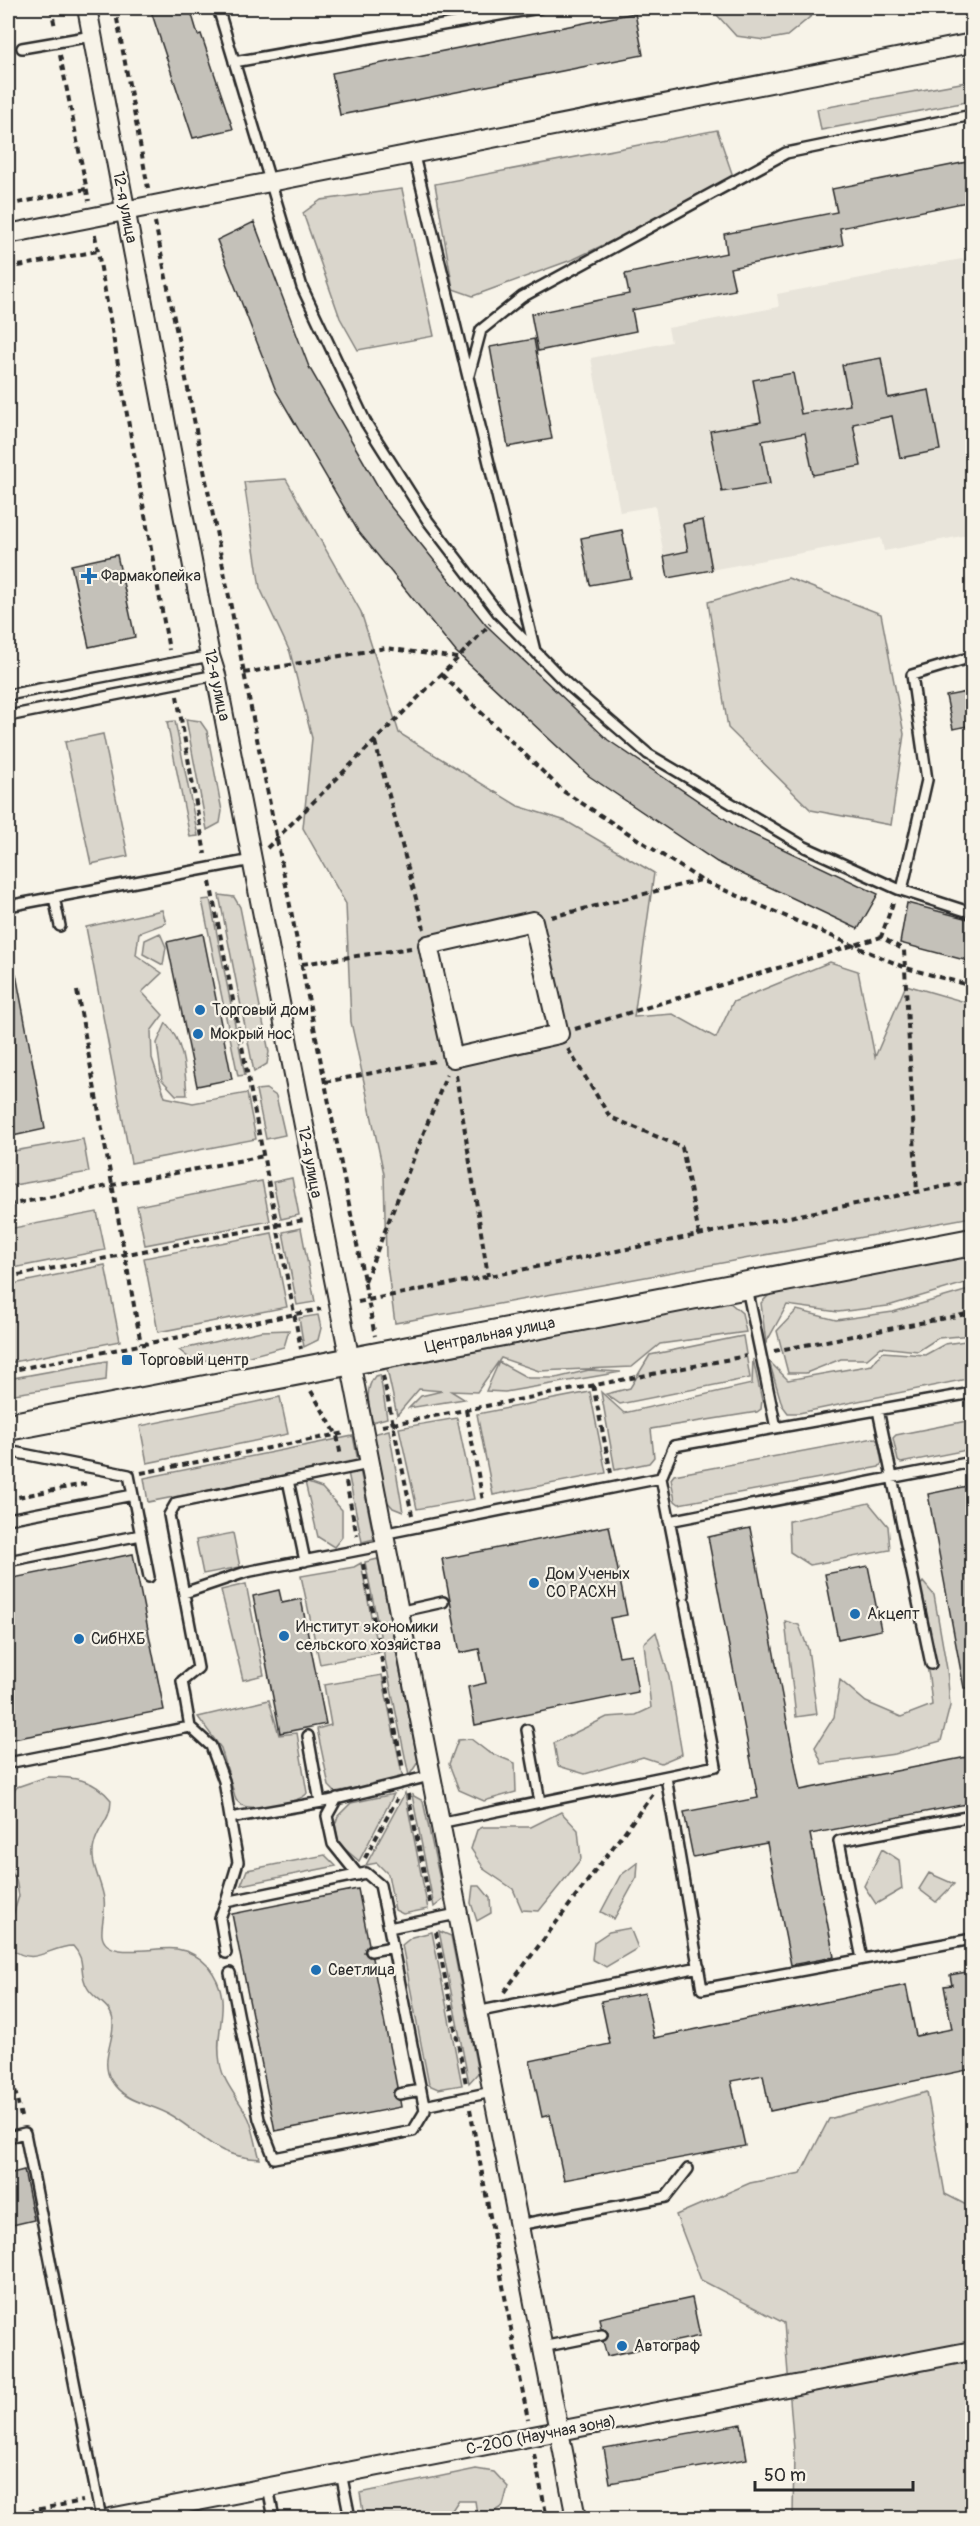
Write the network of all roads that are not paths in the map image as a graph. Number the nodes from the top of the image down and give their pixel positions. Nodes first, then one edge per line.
1 (87, 8) edge
2 (218, 8) edge
3 (539, 8) edge
4 (92, 36) junction
5 (972, 43) edge
6 (22, 48) dead end
7 (234, 62) junction
8 (972, 115) edge
9 (412, 152) junction
10 (269, 182) junction
11 (126, 210) junction
12 (8, 234) edge
13 (470, 375) junction
14 (535, 651) junction
15 (210, 656) junction
16 (972, 657) edge
17 (216, 675) junction
18 (8, 695) edge
19 (8, 716) edge
20 (252, 860) junction
21 (900, 889) junction
22 (54, 897) junction
23 (8, 906) edge
24 (972, 913) edge
25 (60, 926) dead end
26 (453, 1058) joint
27 (972, 1242) edge
28 (747, 1285) junction
29 (348, 1361) junction
30 (972, 1393) edge
31 (878, 1410) junction
32 (8, 1427) edge
33 (776, 1428) junction
34 (8, 1451) edge
35 (972, 1462) edge
36 (369, 1464) junction
37 (661, 1478) junction
38 (893, 1478) junction
39 (288, 1480) junction
40 (133, 1495) junction
41 (8, 1519) edge
42 (669, 1521) junction
43 (141, 1535) junction
44 (383, 1540) junction
45 (8, 1561) edge
46 (305, 1561) junction
47 (149, 1576) dead end
48 (184, 1593) junction
49 (443, 1602) dead end
50 (398, 1612) junction
51 (931, 1664) dead end
52 (190, 1727) junction
53 (527, 1730) dead end
54 (308, 1736) dead end
55 (8, 1763) edge
56 (430, 1776) junction
57 (666, 1777) junction
58 (337, 1798) junction
59 (320, 1802) junction
60 (540, 1802) junction
61 (972, 1816) edge
62 (231, 1818) junction
63 (439, 1823) junction
64 (358, 1875) junction
65 (226, 1902) junction
66 (457, 1914) junction
67 (389, 1928) junction
68 (972, 1939) edge
69 (393, 1947) junction
70 (371, 1952) dead end
71 (226, 1953) dead end
72 (862, 1959) junction
73 (699, 1967) junction
74 (230, 1973) dead end
75 (484, 2011) junction
76 (421, 2090) junction
77 (492, 2092) junction
78 (399, 2094) dead end
79 (424, 2106) junction
80 (8, 2137) edge
81 (688, 2169) dead end
82 (518, 2225) junction
83 (602, 2335) dead end
84 (542, 2347) junction
85 (972, 2351) edge
86 (559, 2432) junction
87 (341, 2474) junction
88 (268, 2488) junction
89 (101, 2518) edge
90 (110, 2518) edge
91 (274, 2518) edge
92 (350, 2518) edge
93 (576, 2518) edge

1 - 4 street, 12-я улица
2 - 7 lane
3 - 7 lane
4 - 6 lane
4 - 11 street, 12-я улица
5 - 9 street
7 - 10 lane
8 - 13 lane
9 - 10 street
9 - 13 lane
10 - 11 street
10 - 14 lane
11 - 12 street
11 - 15 street, 12-я улица
13 - 14 lane
14 - 21 lane
15 - 17 street, 12-я улица
15 - 18 lane
16 - 21 lane
17 - 19 lane
17 - 20 street, 12-я улица
20 - 22 lane
20 - 29 street, 12-я улица
21 - 24 lane
22 - 23 lane
22 - 25 lane
26 - 26 street
27 - 28 main road, Центральная улица
28 - 29 main road, Центральная улица
28 - 33 lane
29 - 32 main road, Центральная улица
29 - 36 street, 12-я улица
30 - 31 lane
31 - 33 lane
31 - 38 lane
33 - 37 lane
34 - 40 lane
35 - 38 lane
36 - 39 lane
36 - 44 street, 12-я улица
37 - 42 lane
37 - 44 lane
38 - 42 lane
38 - 51 lane
39 - 46 lane
39 - 48 lane
40 - 41 lane
40 - 43 lane
42 - 57 lane
43 - 45 lane
43 - 47 lane
44 - 46 lane
44 - 50 street, 12-я улица
46 - 48 lane
48 - 52 lane
49 - 50 lane
50 - 56 street, 12-я улица
52 - 55 lane
52 - 62 lane
53 - 60 lane
54 - 59 lane
56 - 58 lane
56 - 63 street, 12-я улица
57 - 60 lane
57 - 73 lane
58 - 59 lane
58 - 64 lane
59 - 62 lane
60 - 63 lane
61 - 72 lane
62 - 65 lane
63 - 66 street, 12-я улица
64 - 65 lane
64 - 67 lane
65 - 71 lane
66 - 67 lane
66 - 75 street, 12-я улица
67 - 69 lane
68 - 72 lane
69 - 70 lane
69 - 76 lane
72 - 73 lane
73 - 75 lane
74 - 79 lane
75 - 77 street, 12-я улица
76 - 78 lane
76 - 79 lane
77 - 79 lane
77 - 82 street, 12-я улица
80 - 89 lane
81 - 82 lane
82 - 84 street, 12-я улица
83 - 84 lane
84 - 86 street, 12-я улица
85 - 86 street, С-200 (Научная зона)
86 - 87 street, С-200 (Научная зона)
86 - 93 street, 12-я улица
87 - 88 street, С-200 (Научная зона)
87 - 92 lane
88 - 90 street, С-200 (Научная зона)
88 - 91 lane

